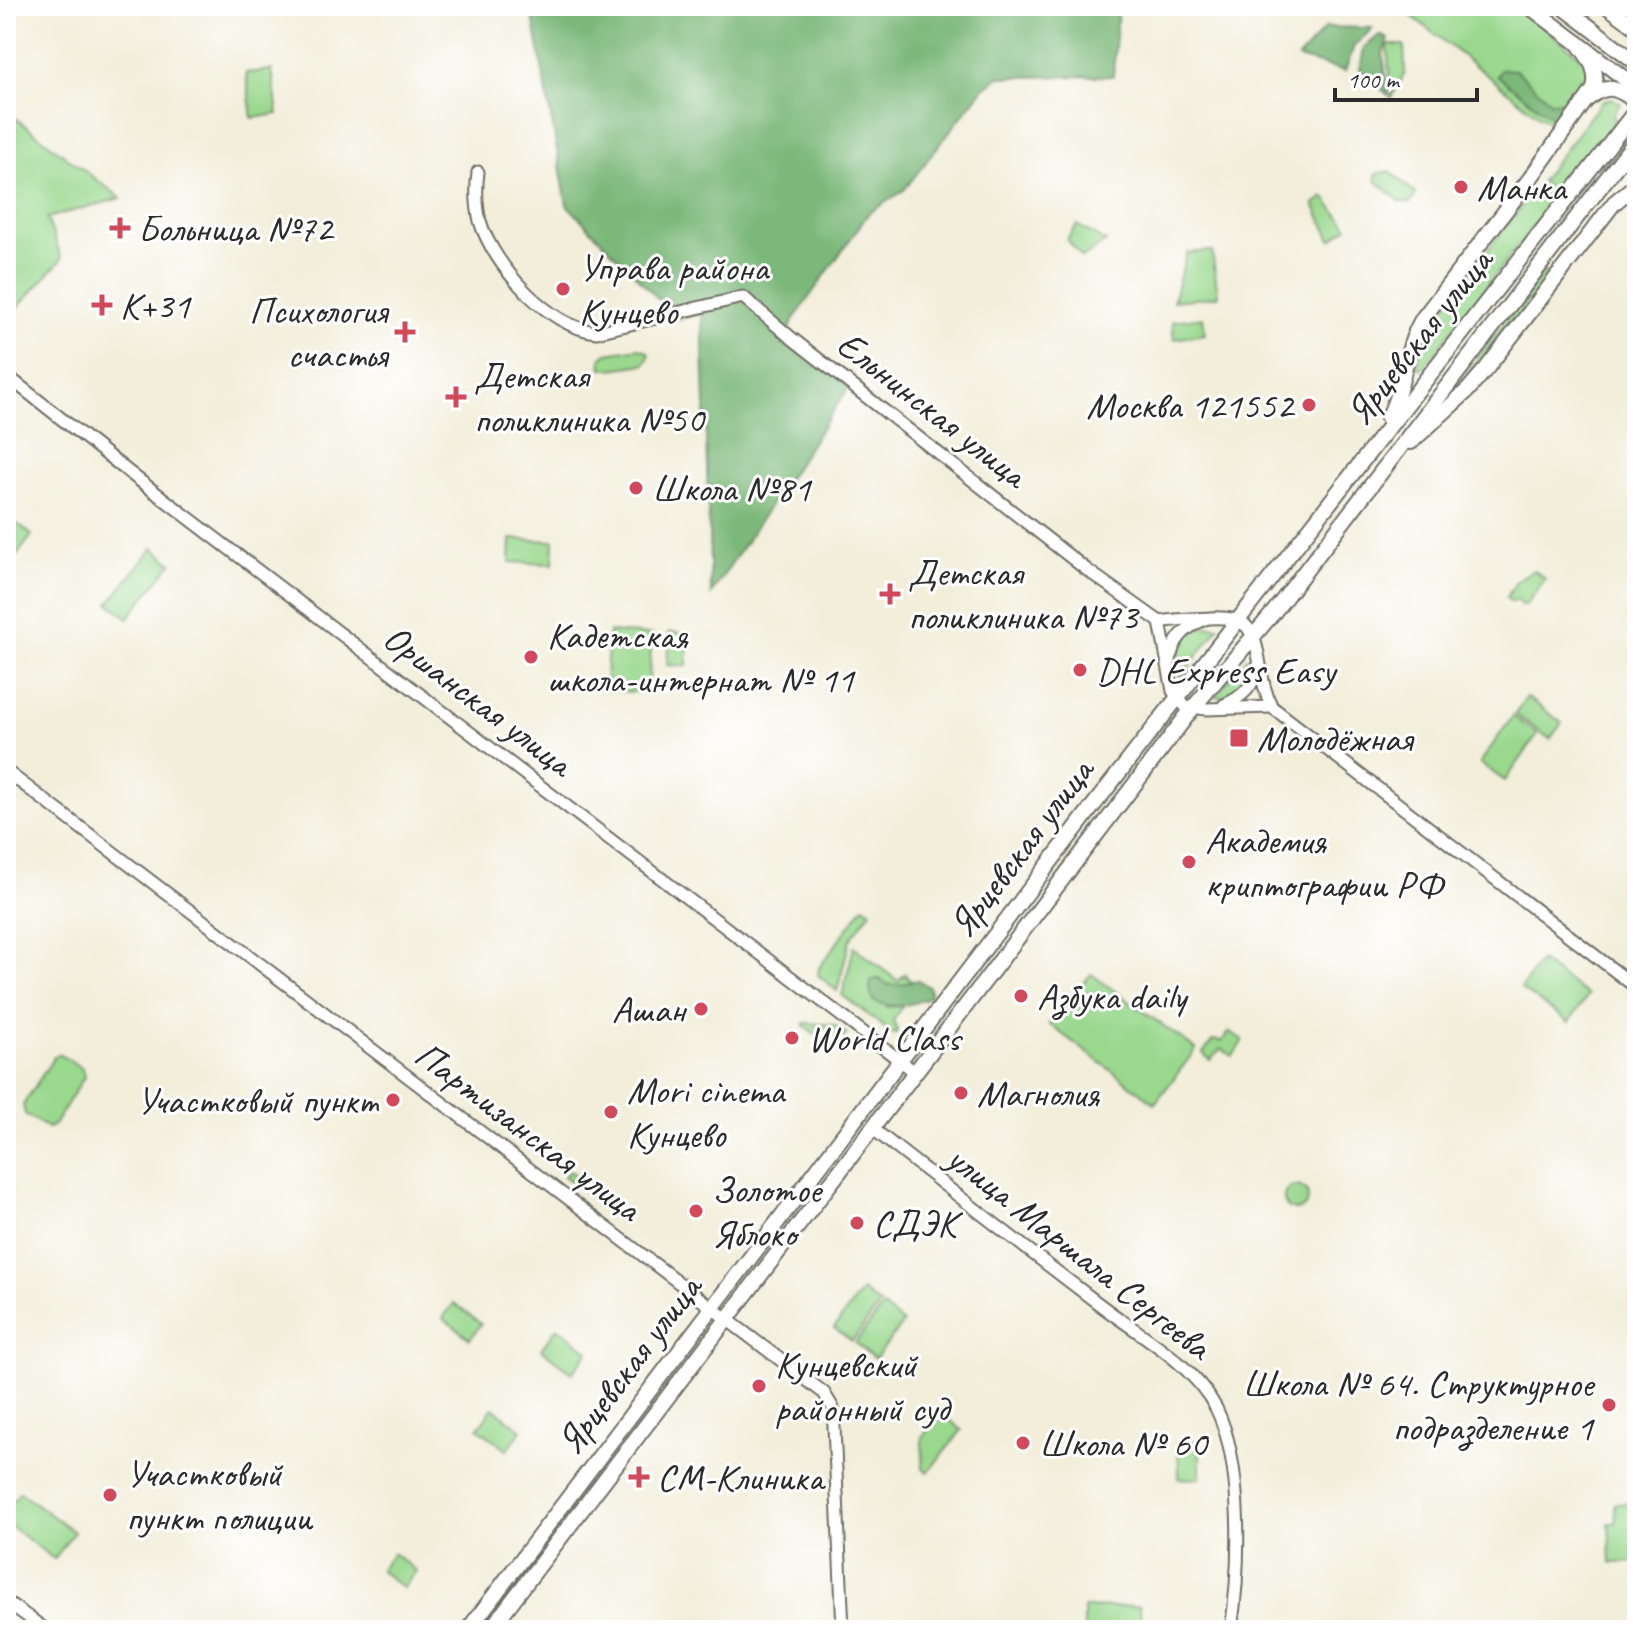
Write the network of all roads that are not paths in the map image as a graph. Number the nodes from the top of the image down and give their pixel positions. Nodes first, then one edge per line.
1 (1529, 6) edge
2 (1562, 6) edge
3 (1607, 6) edge
4 (1637, 28) edge
5 (1578, 43) junction
6 (1637, 63) edge
7 (1637, 88) edge
8 (1589, 98) junction
9 (1635, 107) edge
10 (1637, 139) edge
11 (478, 172) dead end
12 (1637, 184) edge
13 (1637, 198) edge
14 (1614, 203) junction
15 (6, 375) edge
16 (1372, 449) junction
17 (1379, 474) junction
18 (1308, 529) junction
19 (1326, 543) junction
20 (1207, 618) junction
21 (1237, 619) junction
22 (1160, 622) junction
23 (1255, 636) junction
24 (1259, 659) junction
25 (1168, 670) junction
26 (1176, 698) junction
27 (1220, 707) junction
28 (1272, 707) junction
29 (1192, 709) junction
30 (6, 771) edge
31 (1637, 988) edge
32 (900, 1060) junction
33 (915, 1072) junction
34 (872, 1128) junction
35 (712, 1308) junction
36 (726, 1319) junction
37 (6, 1601) edge
38 (46, 1630) edge
39 (468, 1630) edge
40 (490, 1630) edge
41 (843, 1630) edge
42 (1231, 1630) edge

1 - 5 main road
2 - 6 main road
3 - 4 main road
5 - 7 main road
5 - 8 main road
8 - 9 main road
8 - 16 main road
9 - 16 main road, Ярцевская улица
10 - 17 main road, Ярцевская улица
11 - 22 street, Ельнинская улица
12 - 14 main road
13 - 14 street
14 - 17 main road
15 - 32 street, Оршанская улица
16 - 18 main road, Ярцевская улица
17 - 19 main road, Ярцевская улица
18 - 19 main road
18 - 21 main road, Ярцевская улица
19 - 23 main road, Ярцевская улица
20 - 21 street
20 - 22 street
20 - 25 street
21 - 23 street
21 - 26 main road, Ярцевская улица
22 - 25 street
23 - 24 street
23 - 29 main road, Ярцевская улица
24 - 27 street
24 - 28 street
25 - 26 street
26 - 29 street
26 - 32 main road, Ярцевская улица
27 - 28 street
27 - 29 street
28 - 31 street
29 - 33 main road, Ярцевская улица
30 - 35 street, Партизанская улица
32 - 33 street, Оршанская улица
32 - 35 main road, Ярцевская улица
33 - 34 main road, Ярцевская улица
34 - 36 main road, Ярцевская улица
34 - 42 street, улица Маршала Сергеева
35 - 36 street, Партизанская улица
35 - 39 main road, Ярцевская улица
36 - 40 main road, Ярцевская улица
36 - 41 street, Партизанская улица
37 - 38 street

